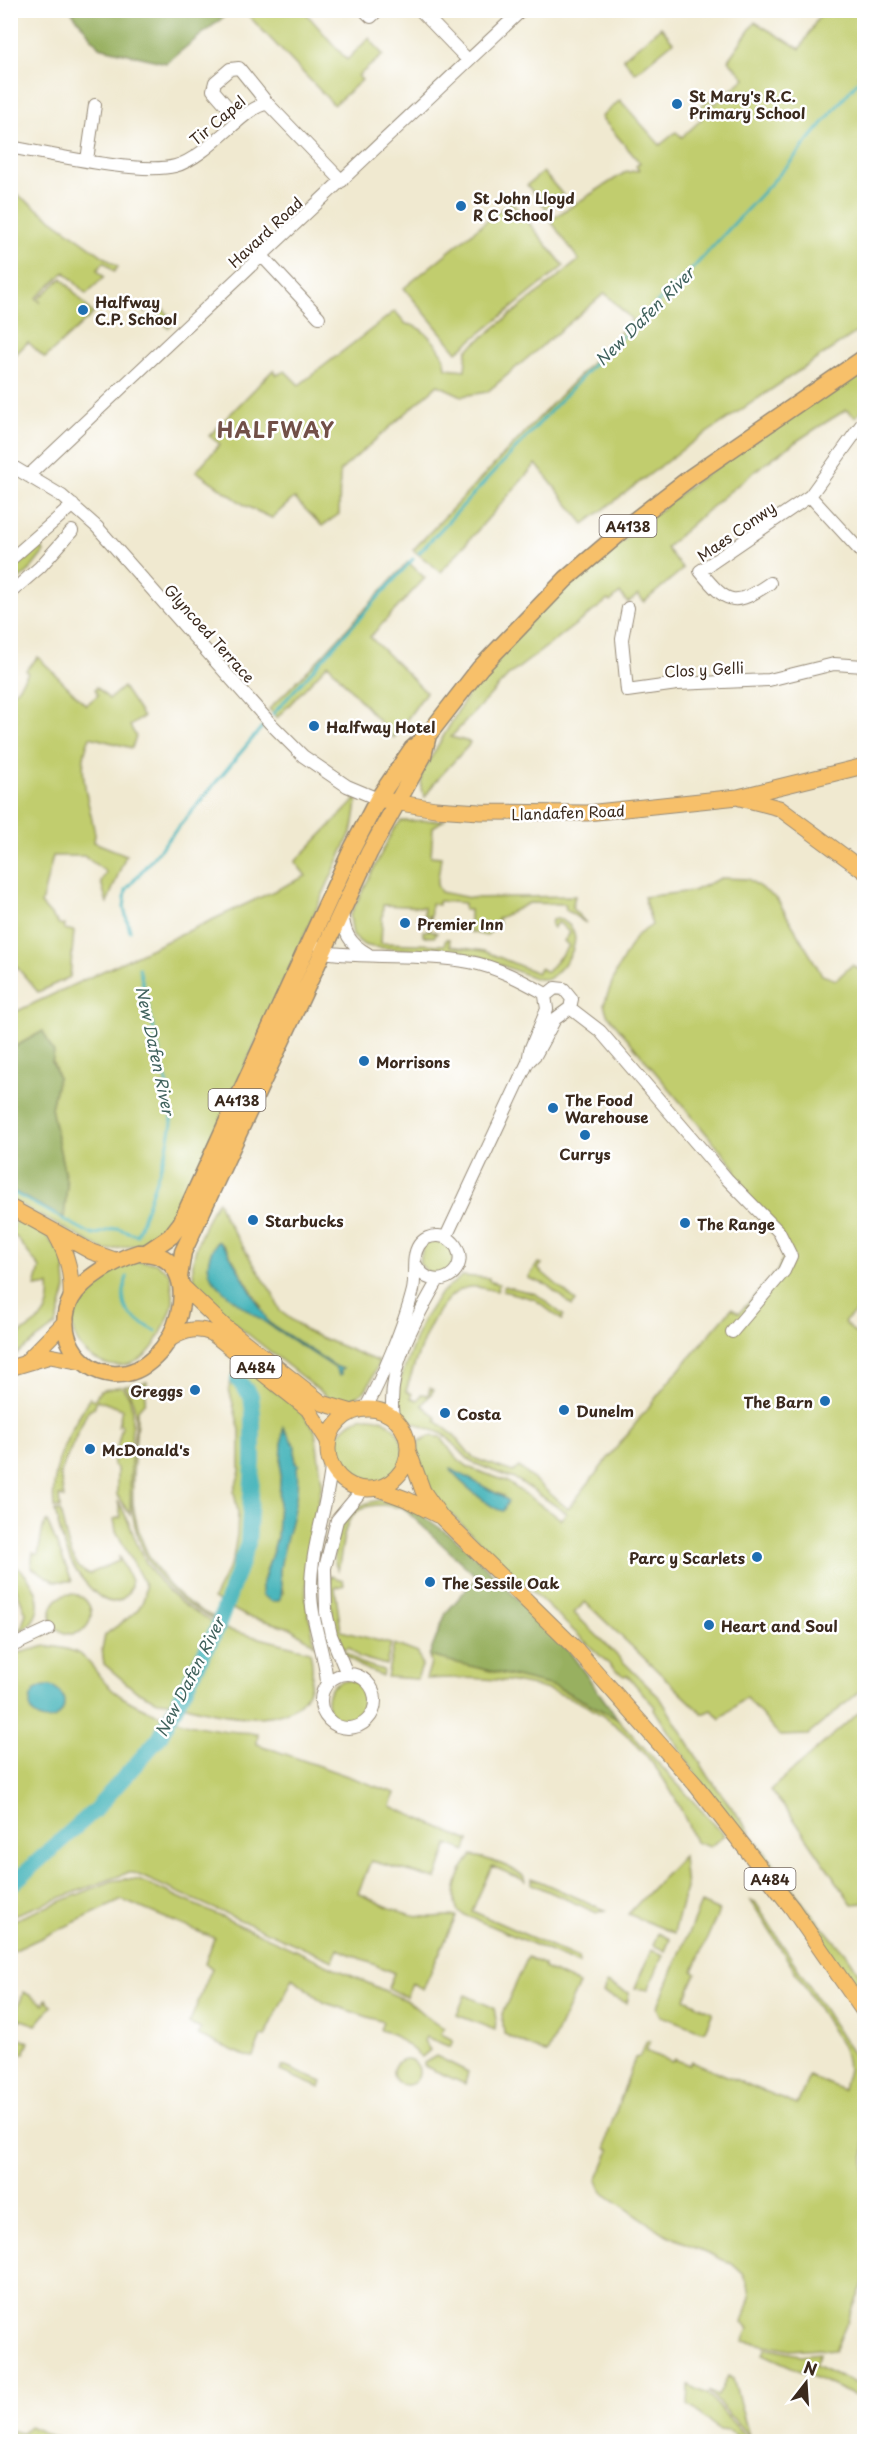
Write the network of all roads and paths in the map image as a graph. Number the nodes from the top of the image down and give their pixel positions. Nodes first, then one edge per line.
1 (364, 10) edge
2 (378, 10) edge
3 (420, 10) edge
4 (522, 10) edge
5 (468, 60) junction
6 (268, 104) junction
7 (95, 105) dead end
8 (239, 120) junction
9 (10, 147) edge
10 (87, 160) junction
11 (342, 180) junction
12 (262, 256) junction
13 (319, 317) dead end
14 (864, 358) edge
15 (864, 421) edge
16 (10, 465) edge
17 (28, 476) junction
18 (810, 496) junction
19 (73, 505) junction
20 (72, 531) dead end
21 (864, 555) edge
22 (10, 560) edge
23 (770, 583) dead end
24 (10, 593) edge
25 (628, 608) dead end
26 (864, 666) edge
27 (428, 735) junction
28 (864, 766) edge
29 (788, 784) junction
30 (738, 798) junction
31 (378, 799) junction
32 (398, 803) junction
33 (778, 808) junction
34 (864, 871) edge
35 (342, 911) junction
36 (311, 933) junction
37 (323, 952) junction
38 (369, 954) junction
39 (546, 994) junction
40 (570, 1008) junction
41 (547, 1009) junction
42 (559, 1015) junction
43 (528, 1062) junction
44 (10, 1207) edge
45 (54, 1233) junction
46 (446, 1237) junction
47 (146, 1252) junction
48 (118, 1261) junction
49 (416, 1265) junction
50 (438, 1280) junction
51 (181, 1281) junction
52 (71, 1300) junction
53 (66, 1321) junction
54 (732, 1332) dead end
55 (167, 1341) junction
56 (27, 1361) junction
57 (82, 1362) junction
58 (10, 1368) edge
59 (358, 1410) junction
60 (393, 1417) junction
61 (328, 1441) junction
62 (408, 1450) junction
63 (331, 1467) junction
64 (370, 1489) junction
65 (441, 1517) junction
66 (49, 1629) dead end
67 (10, 1647) edge
68 (347, 1674) junction
69 (327, 1683) junction
70 (864, 2012) edge

1 - 2 street
3 - 5 street
4 - 5 street, Havard Road
5 - 11 street, Havard Road
6 - 8 street, Tir Capel
6 - 8 street
6 - 11 street, Tir Capel
7 - 10 street
8 - 10 street, Tir Capel
9 - 10 street, Tir Capel
11 - 12 street, Havard Road
12 - 13 street
12 - 17 street, Havard Road
14 - 27 highway, A4138
15 - 18 street
16 - 17 street, Glyncoed Terrace
17 - 19 street, Glyncoed Terrace
18 - 21 street
18 - 23 street, Maes Conwy
19 - 22 street
19 - 31 street, Glyncoed Terrace
20 - 24 street
25 - 26 street, Clos y Gelli
27 - 31 highway, A4138
27 - 32 highway, A4138
28 - 29 main road
29 - 30 main road
29 - 33 main road
30 - 32 main road, Llandafen Road
30 - 33 main road
31 - 32 main road, Llandafen Road
31 - 36 highway, A4138
32 - 35 highway, A4138
33 - 34 main road
35 - 37 highway, A4138
35 - 38 street
36 - 37 street
36 - 47 highway, A4138
37 - 38 street
37 - 51 highway, A4138
38 - 39 street
39 - 40 street
39 - 41 street
40 - 42 street
40 - 54 street
41 - 42 street
41 - 43 street
42 - 43 street
43 - 46 street
44 - 45 main road
45 - 48 main road
45 - 52 main road
46 - 49 street
46 - 50 street
47 - 48 highway
47 - 51 highway
48 - 52 highway
49 - 50 street
49 - 59 street
50 - 60 street
51 - 55 highway
51 - 59 main road, A484
52 - 53 highway
53 - 56 main road
53 - 57 highway
55 - 57 highway
55 - 61 main road, A484
56 - 57 main road
56 - 58 main road
59 - 60 main road
59 - 61 main road
60 - 62 main road
61 - 63 main road
62 - 64 main road
62 - 65 main road, A484
63 - 64 main road
63 - 69 street
64 - 65 main road, A484
64 - 68 street
65 - 70 main road, A484
66 - 67 street
68 - 69 street
68 - 69 street

